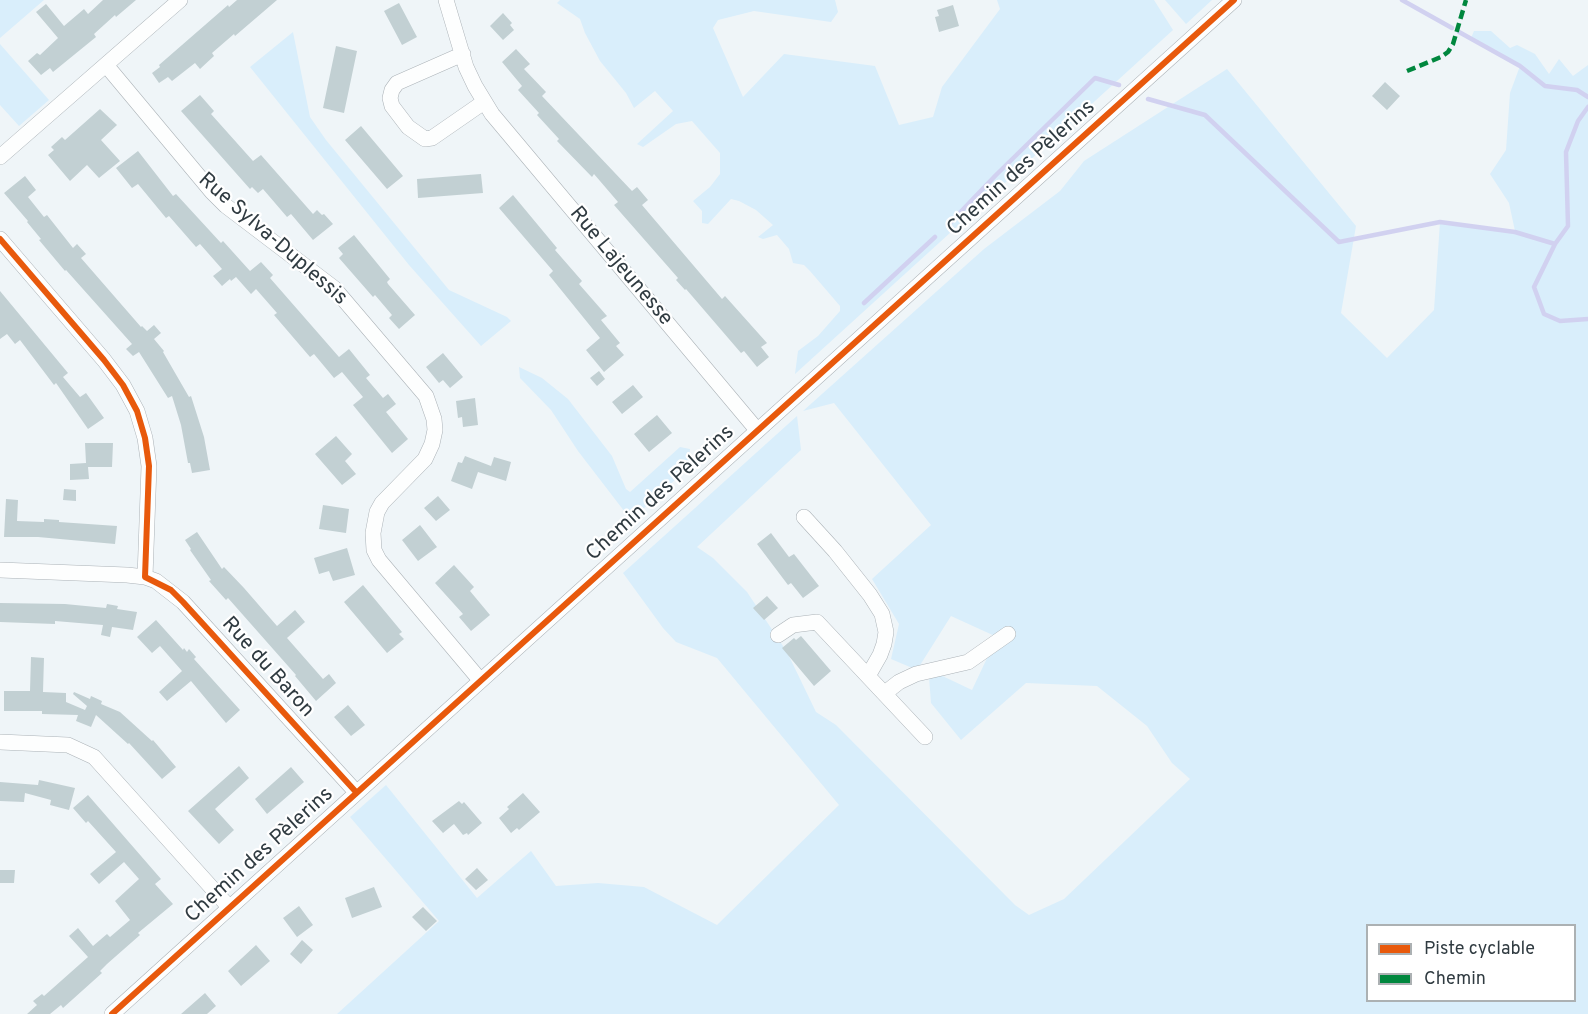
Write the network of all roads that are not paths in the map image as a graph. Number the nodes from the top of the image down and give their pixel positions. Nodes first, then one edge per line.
1 (180, 0) edge
2 (446, 0) edge
3 (1233, 0) edge
4 (463, 54) junction
5 (106, 65) junction
6 (484, 102) junction
7 (0, 157) edge
8 (0, 239) edge
9 (757, 430) junction
10 (804, 517) dead end
11 (0, 570) edge
12 (145, 577) junction
13 (1008, 634) dead end
14 (778, 635) dead end
15 (868, 676) junction
16 (480, 680) junction
17 (885, 693) junction
18 (925, 737) dead end
19 (0, 742) edge
20 (356, 792) junction
21 (229, 907) junction
22 (112, 1014) edge

1 - 5 street
2 - 4 street, Rue Lajeunesse
3 - 9 street, Chemin des Pèlerins
4 - 6 street, Rue Lajeunesse
4 - 6 street
5 - 7 street
5 - 16 street, Rue Sylva-Duplessis
6 - 9 street, Rue Lajeunesse
8 - 12 street
9 - 16 street, Chemin des Pèlerins
10 - 15 street
11 - 12 street, Rue du Baron
12 - 20 street, Rue du Baron
13 - 17 street
14 - 15 street
15 - 17 street
16 - 20 street, Chemin des Pèlerins
17 - 18 street
19 - 21 street
20 - 21 street, Chemin des Pèlerins
21 - 22 street, Chemin des Pèlerins

